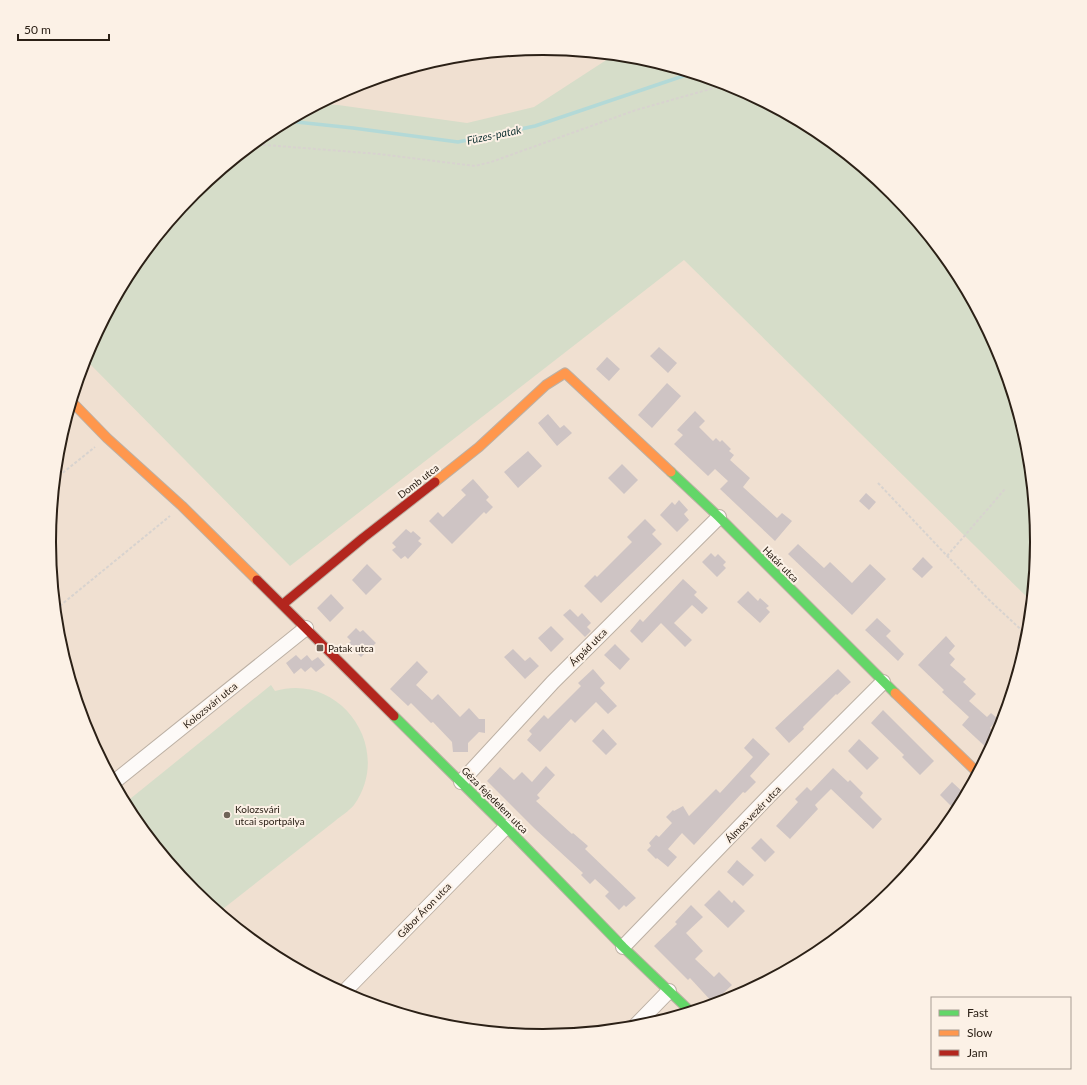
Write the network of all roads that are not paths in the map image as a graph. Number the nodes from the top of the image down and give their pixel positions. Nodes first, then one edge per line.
1 (565, 372) joint
2 (76, 406) edge
3 (719, 517) junction
4 (282, 605) junction
5 (306, 628) junction
6 (883, 682) junction
7 (975, 770) edge
8 (117, 779) edge
9 (461, 782) junction
10 (506, 827) junction
11 (623, 947) junction
12 (347, 989) edge
13 (670, 991) junction
14 (687, 1008) edge
15 (639, 1021) edge

1 - 3 street, Határ utca
1 - 4 street, Domb utca
2 - 4 street
3 - 6 street, Határ utca
3 - 9 street, Árpád utca
4 - 5 street, Géza fejedelem utca
5 - 8 street, Kolozsvári utca
5 - 9 street, Géza fejedelem utca
6 - 7 street, Határ utca
6 - 11 street, Álmos vezér utca
9 - 10 street, Géza fejedelem utca
10 - 11 street, Géza fejedelem utca
10 - 12 street, Gábor Áron utca
11 - 13 street, Géza fejedelem utca
13 - 14 street, Géza fejedelem utca
13 - 15 street

